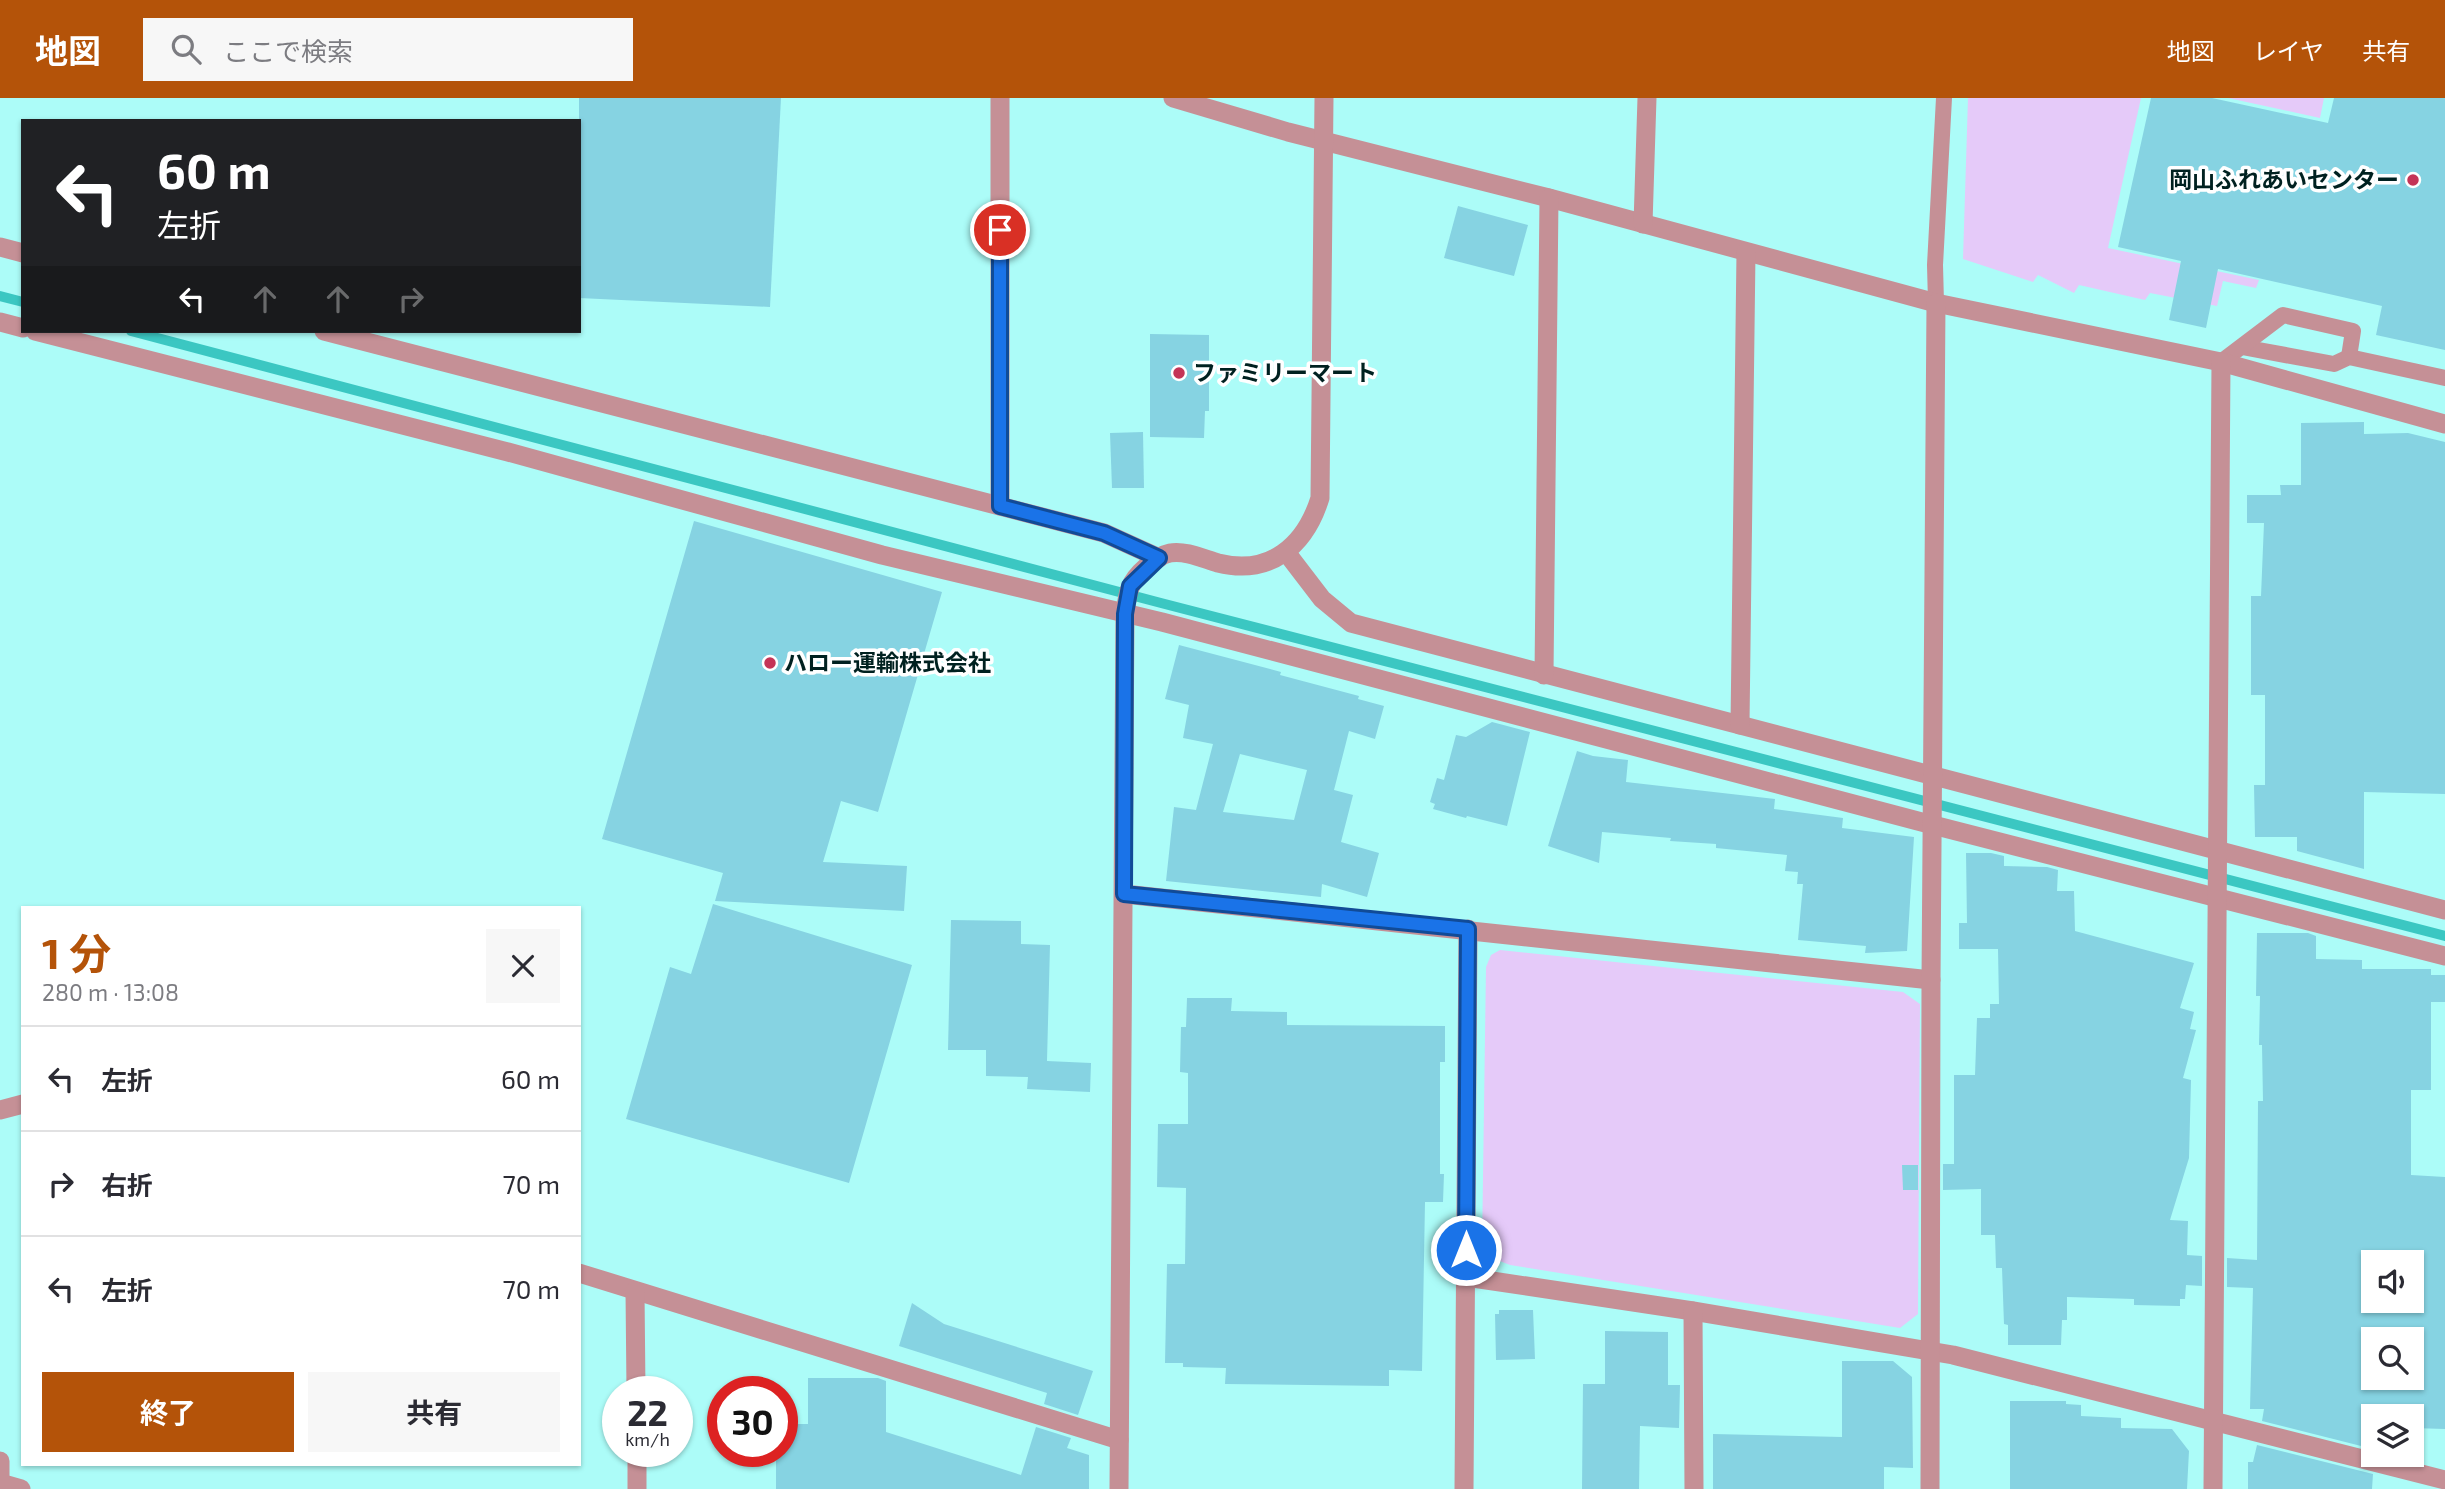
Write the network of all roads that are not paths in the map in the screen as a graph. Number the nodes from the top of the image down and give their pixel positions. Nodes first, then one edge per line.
1 (1000, 98) edge
2 (1173, 98) edge
3 (1324, 98) edge
4 (1647, 98) edge
5 (1944, 98) edge
6 (1324, 141) junction
7 (1549, 198) junction
8 (1643, 223) junction
9 (0, 247) edge
10 (21, 252) edge
11 (1746, 252) junction
12 (1937, 303) junction
13 (0, 322) edge
14 (21, 327) edge
15 (43, 333) edge
16 (332, 333) edge
17 (2242, 346) junction
18 (2349, 357) junction
19 (2221, 362) junction
20 (2445, 378) edge
21 (2445, 424) edge
22 (1000, 506) junction
23 (1286, 552) junction
24 (1159, 558) junction
25 (1125, 611) junction
26 (1544, 675) junction
27 (1740, 725) junction
28 (1933, 783) junction
29 (1933, 822) junction
30 (2217, 860) junction
31 (1124, 894) junction
32 (2217, 894) junction
33 (2445, 910) edge
34 (1468, 929) junction
35 (2445, 956) edge
36 (1931, 980) junction
37 (21, 1105) edge
38 (0, 1111) edge
39 (581, 1274) edge
40 (1466, 1277) junction
41 (635, 1291) junction
42 (1693, 1311) junction
43 (1931, 1351) junction
44 (636, 1376) edge
45 (2213, 1420) junction
46 (1119, 1440) junction
47 (0, 1461) edge
48 (636, 1467) edge
49 (2445, 1480) edge
50 (21, 1489) edge
51 (637, 1489) edge
52 (1119, 1489) edge
53 (1464, 1489) edge
54 (1694, 1489) edge
55 (1930, 1489) edge
56 (2213, 1489) edge

1 - 22 street
2 - 6 street
3 - 6 street
4 - 8 street
5 - 12 lane
6 - 7 street
6 - 23 street
7 - 8 street
7 - 26 street
8 - 11 street
9 - 10 street
11 - 12 street
11 - 27 street
12 - 19 street
12 - 28 street
13 - 14 street
15 - 25 street
16 - 22 street
17 - 18 lane
17 - 18 lane
17 - 19 lane
18 - 20 lane
19 - 21 street
19 - 30 street
22 - 24 street
23 - 24 street
23 - 26 street
24 - 25 street
25 - 29 street
25 - 31 street
26 - 27 street
27 - 28 street
28 - 29 street
28 - 30 street
29 - 32 street
29 - 36 street
30 - 32 street
30 - 33 street
31 - 34 street
31 - 46 street
32 - 35 street
32 - 45 street
34 - 36 street
34 - 40 street
36 - 43 street
37 - 38 street
39 - 41 street
40 - 42 street
40 - 53 street
41 - 44 street
41 - 46 street
42 - 43 street
42 - 54 street
43 - 45 street
43 - 55 street
45 - 49 street
45 - 56 street
46 - 52 street
47 - 50 street
48 - 51 street

